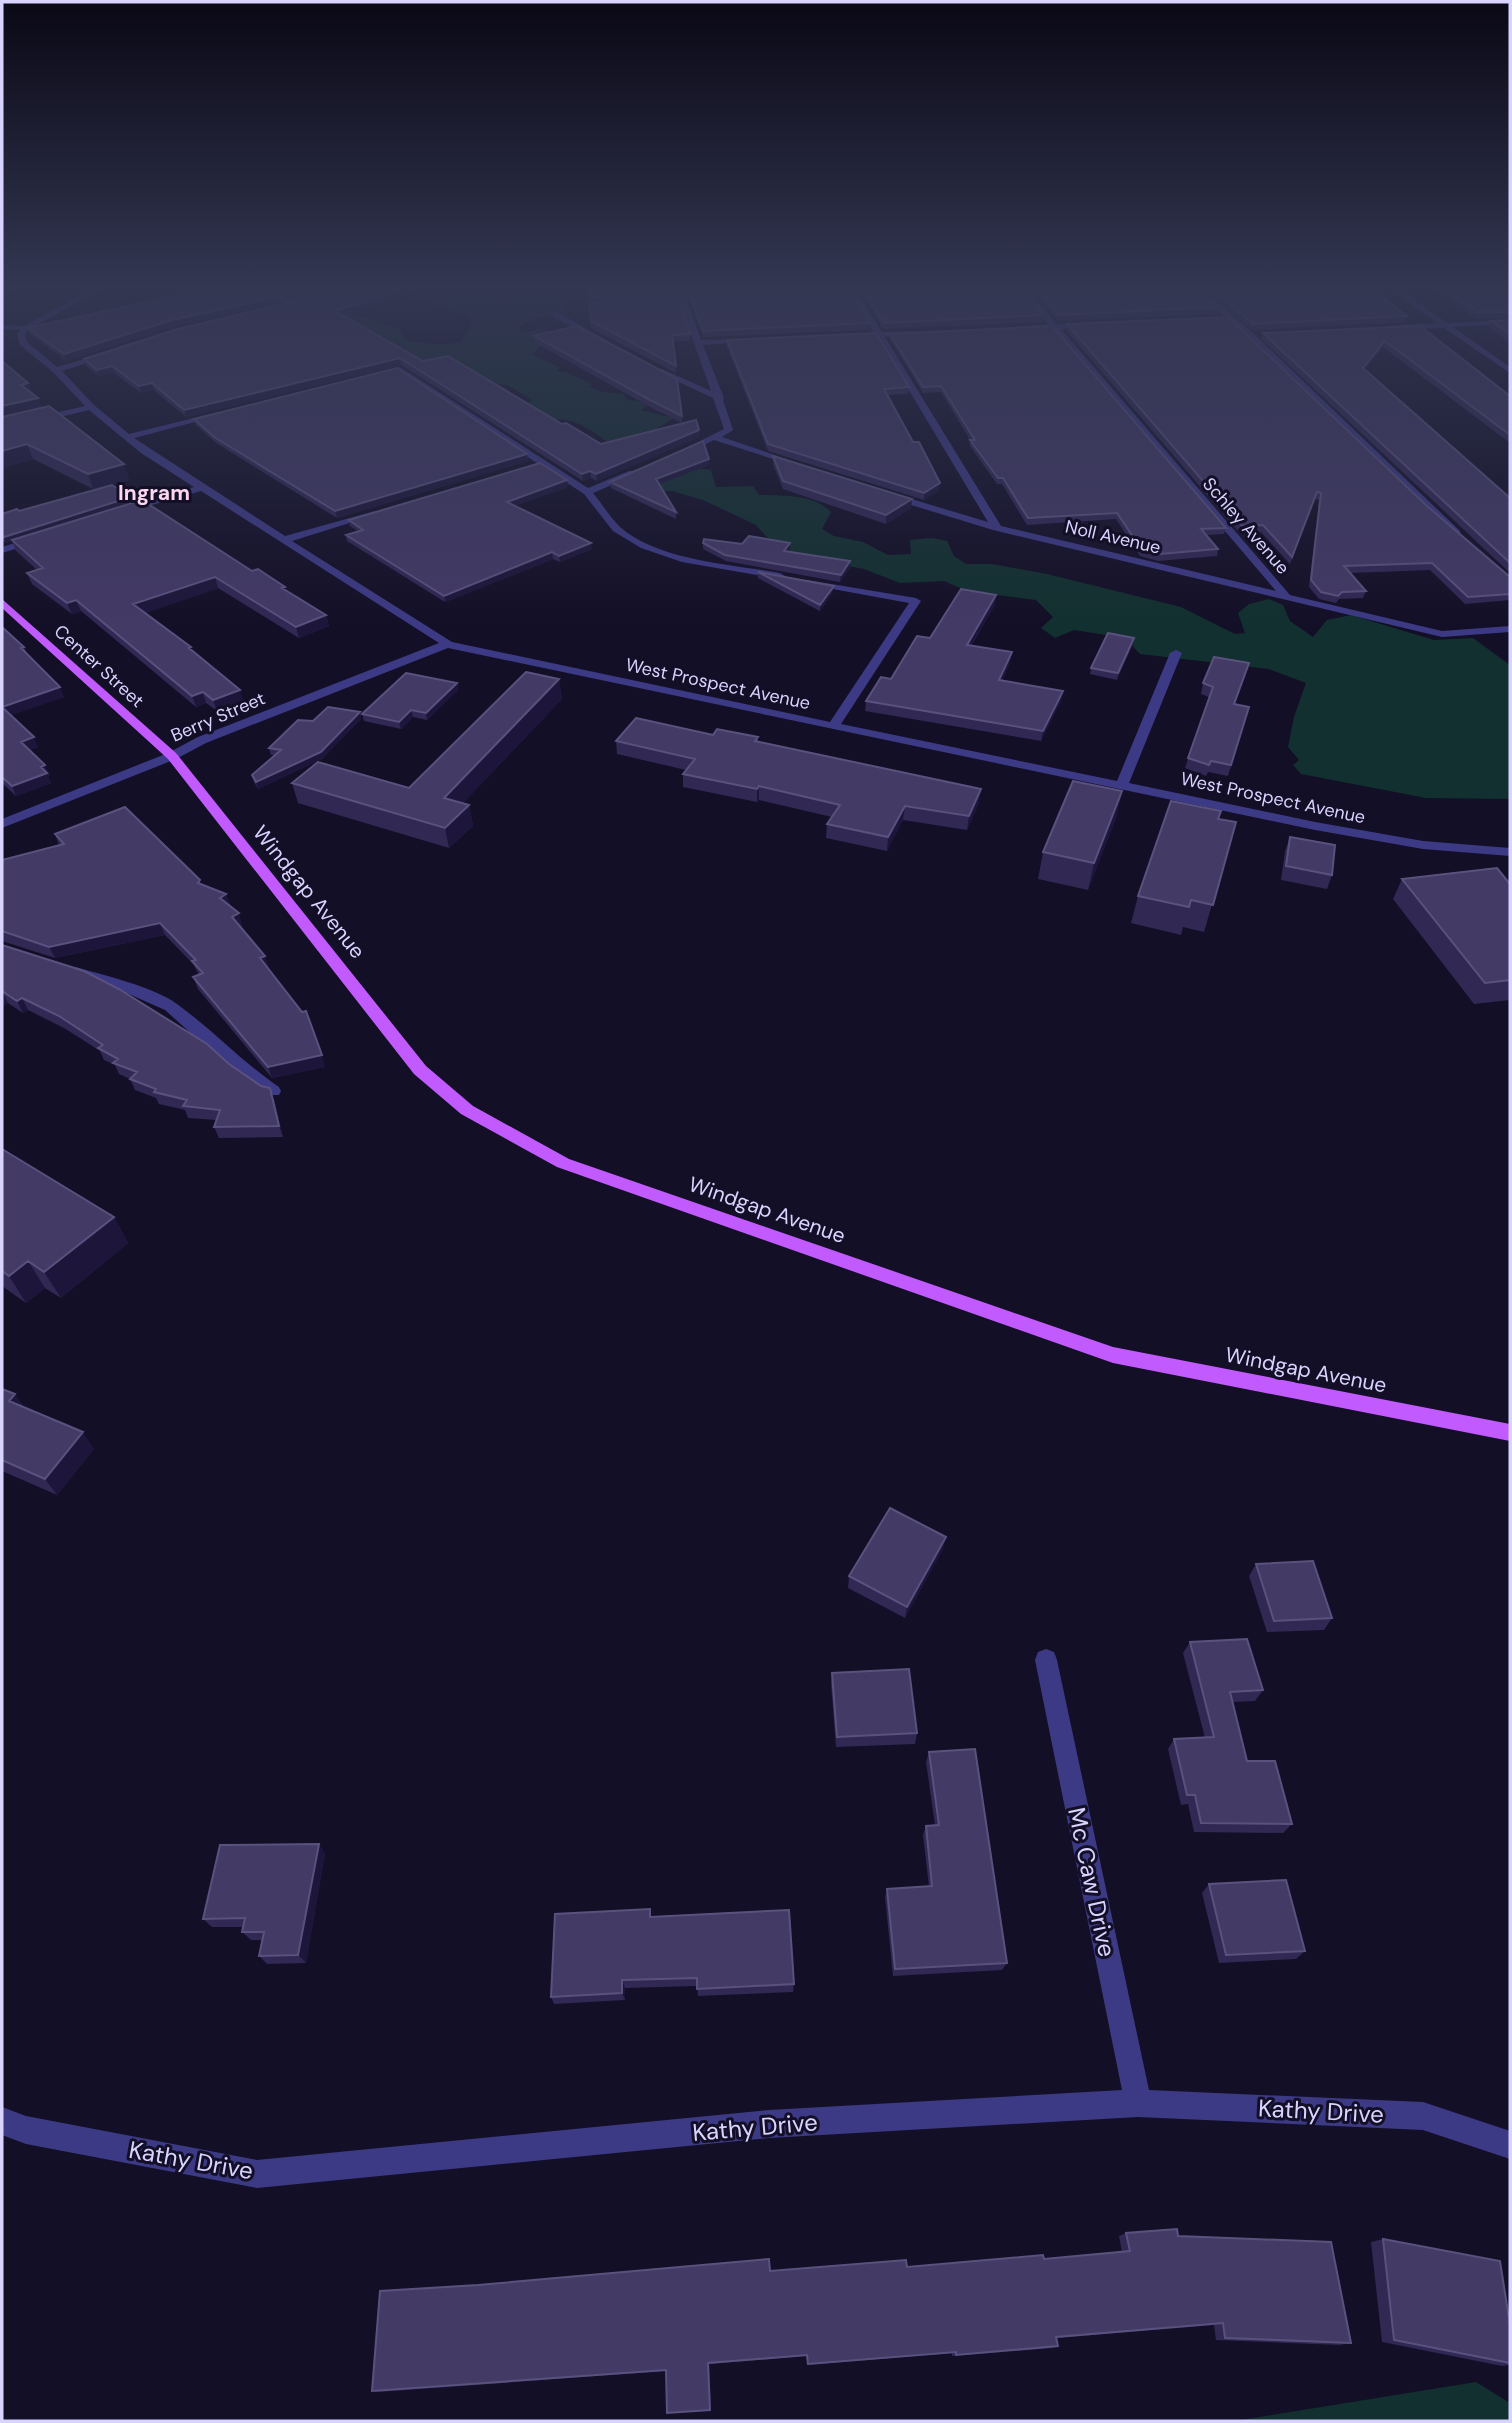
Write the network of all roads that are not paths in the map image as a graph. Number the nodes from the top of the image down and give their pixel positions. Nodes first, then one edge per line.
1 (83, 399) edge
2 (444, 399) edge
3 (721, 399) edge
4 (918, 399) edge
5 (1116, 399) edge
6 (1317, 399) edge
7 (90, 407) junction
8 (228, 411) edge
9 (2, 428) edge
10 (126, 437) junction
11 (716, 438) junction
12 (664, 460) edge
13 (639, 470) edge
14 (811, 471) edge
15 (201, 488) junction
16 (587, 492) junction
17 (883, 493) edge
18 (383, 510) edge
19 (120, 513) edge
20 (997, 528) junction
21 (41, 537) edge
22 (1460, 537) edge
23 (283, 540) junction
24 (2, 550) edge
25 (786, 578) edge
26 (799, 580) edge
27 (1285, 595) junction
28 (2, 602) edge
29 (1510, 629) edge
30 (447, 644) junction
31 (1176, 653) dead end
32 (835, 725) junction
33 (172, 757) junction
34 (1122, 784) junction
35 (2, 824) edge
36 (1510, 852) edge
37 (58, 966) edge
38 (273, 1091) edge
39 (1510, 1433) edge
40 (1046, 1660) dead end
41 (1138, 2103) junction
42 (2, 2121) edge
43 (1510, 2145) edge

1 - 7 street, West Prospect Avenue
2 - 16 street
3 - 11 street
4 - 20 street
5 - 27 street, Schley Avenue
6 - 22 street
7 - 9 street
7 - 10 street, West Prospect Avenue
8 - 10 street
10 - 15 street, West Prospect Avenue
11 - 12 street
11 - 14 street
13 - 16 street
15 - 19 street
15 - 23 street, West Prospect Avenue
16 - 25 street
17 - 20 street, Noll Avenue
18 - 23 street
20 - 27 street, Noll Avenue
21 - 24 street
23 - 30 street, West Prospect Avenue
26 - 32 street
27 - 29 street, Noll Avenue
28 - 33 main road, Center Street
30 - 32 street, West Prospect Avenue
30 - 33 street, Berry Street
31 - 34 street
32 - 34 street, West Prospect Avenue
33 - 35 street, Berry Street
33 - 39 main road, Windgap Avenue
34 - 36 street, West Prospect Avenue
37 - 38 street
40 - 41 street, Mc Caw Drive
41 - 42 street, Kathy Drive
41 - 43 street, Kathy Drive

